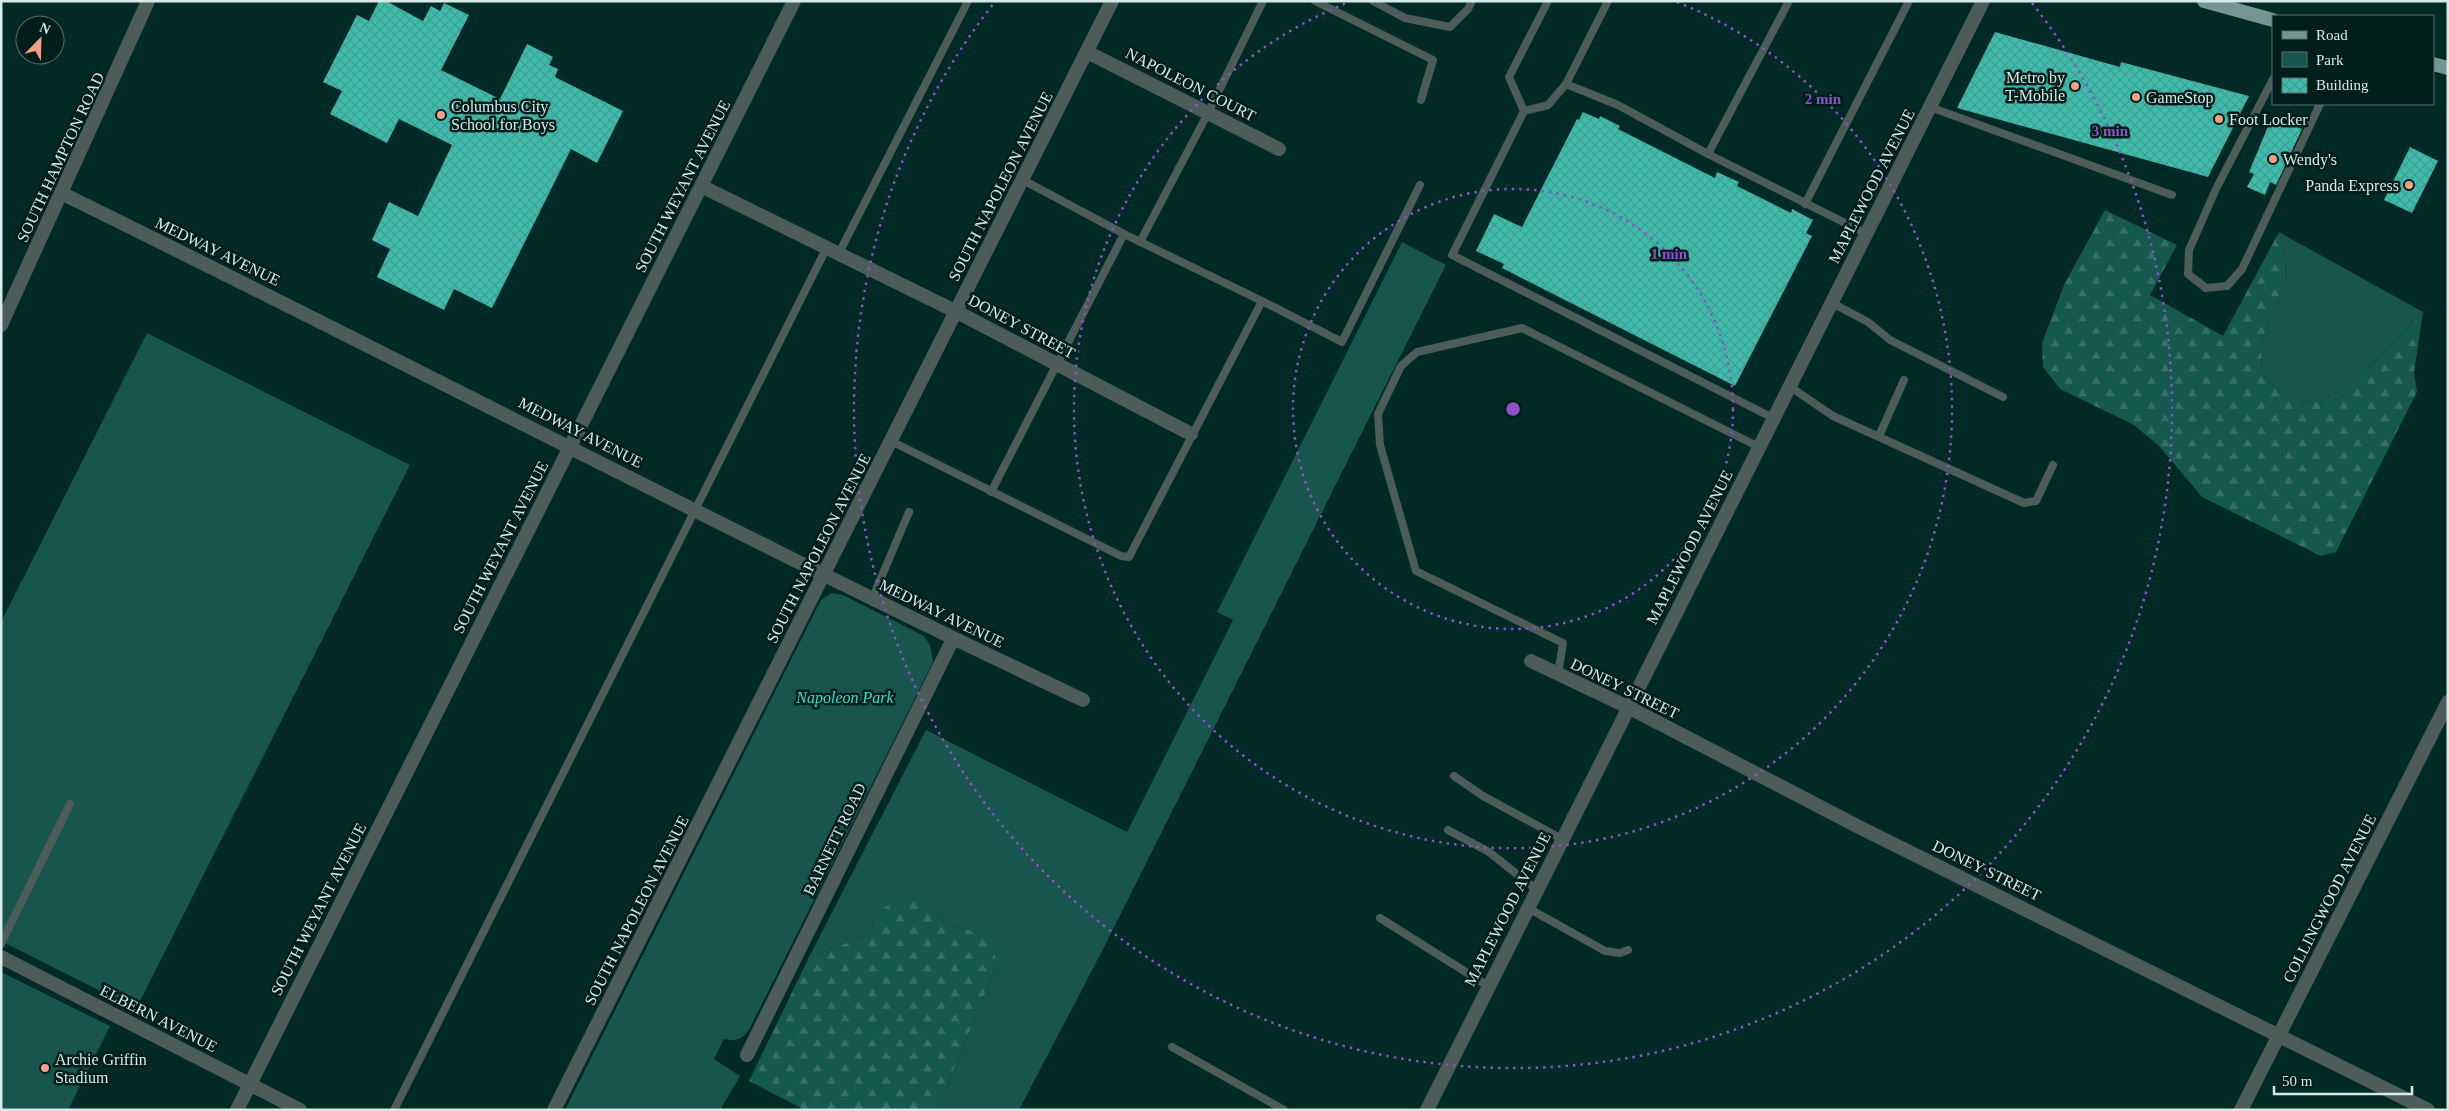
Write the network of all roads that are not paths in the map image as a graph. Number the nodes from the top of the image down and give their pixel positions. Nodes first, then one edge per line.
1 (148, 1) edge
2 (794, 1) edge
3 (968, 1) edge
4 (1112, 1) edge
5 (1263, 1) edge
6 (1315, 1) edge
7 (1373, 1) edge
8 (1472, 1) edge
9 (1548, 1) edge
10 (1608, 1) edge
11 (1789, 1) edge
12 (1908, 1) edge
13 (1984, 1) edge
14 (2204, 1) edge
15 (2242, 6) edge
16 (2272, 20) edge
17 (1087, 52) junction
18 (2434, 64) edge
19 (2448, 68) edge
20 (2272, 81) edge
21 (1566, 84) junction
22 (1421, 100) dead end
23 (2320, 105) edge
24 (1930, 107) junction
25 (1524, 111) junction
26 (1208, 113) junction
27 (1279, 149) dead end
28 (1708, 154) junction
29 (1023, 180) junction
30 (1420, 185) dead end
31 (701, 186) junction
32 (63, 194) junction
33 (2172, 195) dead end
34 (1805, 204) junction
35 (1124, 234) junction
36 (1867, 234) junction
37 (1140, 242) junction
38 (833, 250) junction
39 (1262, 301) junction
40 (1832, 303) junction
41 (957, 312) junction
42 (1, 325) edge
43 (1057, 365) junction
44 (1904, 380) dead end
45 (1789, 386) junction
46 (2003, 397) dead end
47 (1773, 418) junction
48 (1191, 434) junction
49 (1879, 436) junction
50 (891, 442) junction
51 (571, 446) junction
52 (1759, 447) junction
53 (2053, 465) dead end
54 (991, 492) junction
55 (697, 510) junction
56 (909, 512) dead end
57 (824, 575) junction
58 (872, 599) junction
59 (953, 639) junction
60 (1531, 661) dead end
61 (1558, 674) junction
62 (1083, 700) dead end
63 (2448, 702) edge
64 (1628, 707) junction
65 (1454, 776) dead end
66 (70, 804) dead end
67 (1448, 830) dead end
68 (1562, 838) junction
69 (1537, 890) junction
70 (1528, 908) junction
71 (1380, 918) dead end
72 (1, 944) edge
73 (1628, 950) dead end
74 (1, 957) edge
75 (1488, 986) junction
76 (2279, 1034) junction
77 (1172, 1047) dead end
78 (747, 1055) dead end
79 (250, 1084) junction
80 (237, 1110) edge
81 (300, 1110) edge
82 (394, 1110) edge
83 (554, 1110) edge
84 (1284, 1110) edge
85 (1426, 1110) edge
86 (2241, 1110) edge
87 (2428, 1110) edge

1 - 32 street, SOUTH HAMPTON ROAD
2 - 31 street, SOUTH WEYANT AVENUE
3 - 38 lane
4 - 17 street, SOUTH NAPOLEON AVENUE
5 - 26 lane
6 - 22 lane
7 - 8 lane
9 - 25 lane
10 - 21 lane
11 - 28 lane
12 - 34 lane
13 - 24 street, MAPLEWOOD AVENUE
14 - 15 main road
15 - 16 main road
17 - 26 street, NAPOLEON COURT
17 - 29 street, SOUTH NAPOLEON AVENUE
18 - 19 main road
20 - 23 lane
21 - 25 lane
21 - 28 lane
24 - 33 lane
24 - 36 street, MAPLEWOOD AVENUE
25 - 47 lane
26 - 27 street, NAPOLEON COURT
26 - 37 lane
28 - 34 lane
29 - 35 lane
29 - 41 street, SOUTH NAPOLEON AVENUE
30 - 39 lane
31 - 38 street, DONEY STREET
31 - 51 street, SOUTH WEYANT AVENUE
32 - 42 street, SOUTH HAMPTON ROAD
32 - 51 street, MEDWAY AVENUE
34 - 36 lane
35 - 37 lane
35 - 43 lane
36 - 40 street, MAPLEWOOD AVENUE
37 - 39 lane
38 - 41 street, DONEY STREET
38 - 55 lane
39 - 48 lane
40 - 45 street, MAPLEWOOD AVENUE
40 - 46 lane
41 - 43 street, DONEY STREET
41 - 50 street, SOUTH NAPOLEON AVENUE
43 - 48 street, DONEY STREET
43 - 54 lane
44 - 49 lane
45 - 47 street, MAPLEWOOD AVENUE
45 - 49 lane
47 - 52 street, MAPLEWOOD AVENUE
48 - 54 lane
49 - 53 lane
50 - 54 lane
50 - 57 street, SOUTH NAPOLEON AVENUE
51 - 55 street, MEDWAY AVENUE
51 - 79 street, SOUTH WEYANT AVENUE
52 - 61 lane
52 - 64 street, MAPLEWOOD AVENUE
55 - 57 street, MEDWAY AVENUE
55 - 82 lane
56 - 58 lane
57 - 58 street, MEDWAY AVENUE
57 - 83 street, SOUTH NAPOLEON AVENUE
58 - 59 street, MEDWAY AVENUE
59 - 62 street, MEDWAY AVENUE
59 - 78 street, BARNETT ROAD
60 - 61 street, DONEY STREET
61 - 64 street, DONEY STREET
63 - 76 street, COLLINGWOOD AVENUE
64 - 68 street, MAPLEWOOD AVENUE
64 - 76 street, DONEY STREET
65 - 68 lane
66 - 72 lane
67 - 69 lane
68 - 69 street, MAPLEWOOD AVENUE
69 - 70 street, MAPLEWOOD AVENUE
70 - 73 lane
70 - 75 street, MAPLEWOOD AVENUE
71 - 75 lane
74 - 79 street, ELBERN AVENUE
75 - 85 street, MAPLEWOOD AVENUE
76 - 86 street, COLLINGWOOD AVENUE
76 - 87 street, DONEY STREET
77 - 84 lane
79 - 80 street, SOUTH WEYANT AVENUE
79 - 81 street, ELBERN AVENUE

